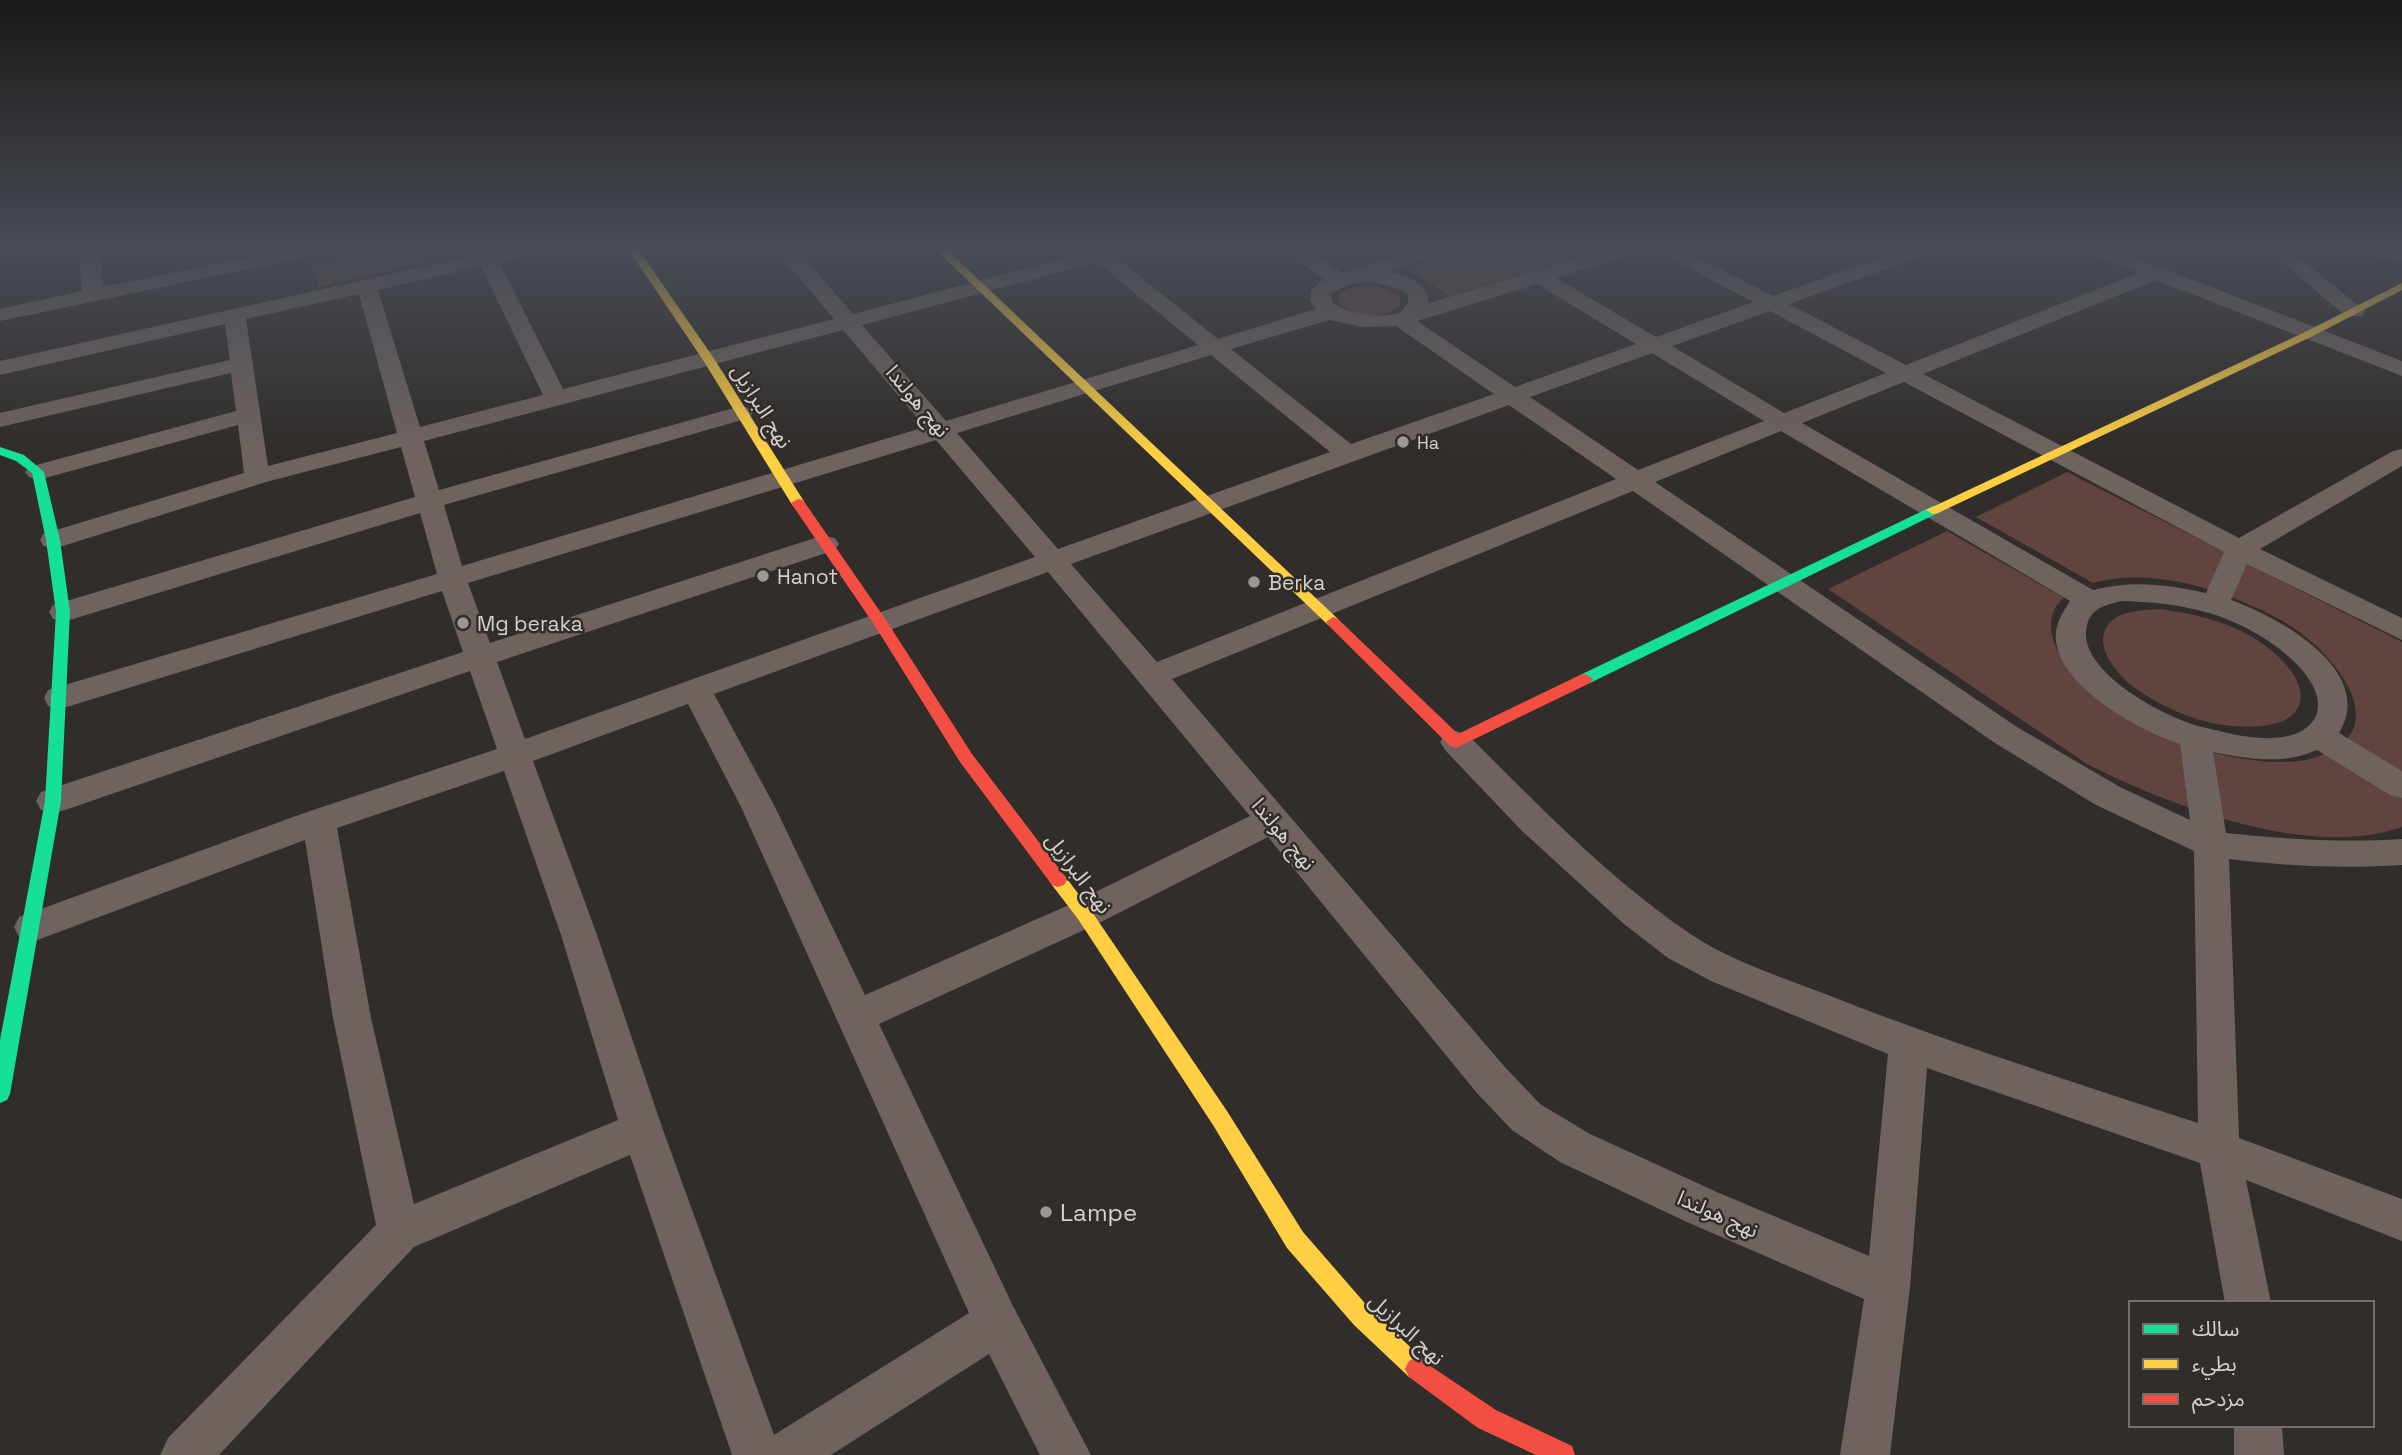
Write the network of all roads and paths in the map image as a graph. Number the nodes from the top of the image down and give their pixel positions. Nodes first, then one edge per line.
1 (244, 314) edge
2 (375, 314) edge
3 (515, 314) edge
4 (677, 314) edge
5 (844, 314) edge
6 (882, 314) edge
7 (1008, 314) edge
8 (1175, 314) edge
9 (1324, 314) edge
10 (1335, 314) edge
11 (1411, 314) edge
12 (1417, 314) edge
13 (1603, 314) edge
14 (1742, 314) edge
15 (1793, 314) edge
16 (2055, 314) edge
17 (2257, 314) edge
18 (2348, 314) edge
19 (235, 316) junction
20 (1404, 318) junction
21 (851, 322) junction
22 (2309, 334) junction
23 (1655, 345) junction
24 (1216, 346) junction
25 (709, 360) junction
26 (242, 364) junction
27 (0, 368) edge
28 (2402, 369) edge
29 (1907, 374) junction
30 (1085, 386) junction
31 (1512, 396) junction
32 (556, 398) junction
33 (741, 413) junction
34 (249, 415) junction
35 (0, 420) edge
36 (1784, 422) junction
37 (942, 430) junction
38 (412, 437) junction
39 (0, 451) edge
40 (2055, 453) junction
41 (1348, 454) junction
42 (2402, 456) edge
43 (38, 472) junction
44 (257, 477) junction
45 (782, 478) junction
46 (1636, 481) junction
47 (430, 501) junction
48 (1209, 504) junction
49 (1934, 509) junction
50 (53, 540) junction
51 (825, 544) junction
52 (2239, 549) junction
53 (1052, 561) junction
54 (452, 579) junction
55 (1784, 583) junction
56 (2089, 600) junction
57 (2216, 603) junction
58 (1318, 607) junction
59 (63, 612) junction
60 (881, 623) junction
61 (2402, 630) edge
62 (480, 657) junction
63 (1152, 676) junction
64 (696, 689) junction
65 (60, 698) junction
66 (2319, 736) junction
67 (2195, 738) junction
68 (1456, 743) junction
69 (514, 755) junction
70 (2402, 786) edge
71 (53, 801) junction
72 (1272, 820) junction
73 (319, 821) junction
74 (2211, 844) junction
75 (2402, 852) edge
76 (1084, 914) junction
77 (32, 927) junction
78 (857, 1016) junction
79 (1909, 1045) junction
80 (0, 1094) edge
81 (642, 1130) junction
82 (2220, 1150) junction
83 (2402, 1220) edge
84 (399, 1232) junction
85 (1888, 1287) junction
86 (2248, 1301) edge
87 (997, 1322) junction
88 (2258, 1427) edge
89 (185, 1455) edge
90 (757, 1455) edge
91 (787, 1455) edge
92 (1066, 1455) edge
93 (1563, 1455) edge
94 (1864, 1455) edge
95 (2259, 1455) edge

1 - 19 street
2 - 38 street
3 - 32 street
4 - 25 street, نهج البرازيل
5 - 21 street, نهج هولندا
6 - 21 street
7 - 30 street
8 - 24 street
9 - 24 street
10 - 20 street
11 - 20 street
12 - 20 street
13 - 23 street
14 - 23 street
15 - 29 street
16 - 29 street
17 - 22 street
18 - 22 street
19 - 26 street
19 - 27 street
20 - 31 street
21 - 25 street
21 - 37 street, نهج هولندا
22 - 28 street
22 - 40 street
23 - 31 street
23 - 36 street
24 - 30 street
24 - 41 street
25 - 32 street
25 - 33 street, نهج البرازيل
26 - 34 street
26 - 35 street
29 - 36 street
29 - 40 street
30 - 37 street
30 - 48 street
31 - 41 street
31 - 46 street
32 - 38 street
33 - 45 street, نهج البرازيل
33 - 47 street
34 - 43 street
34 - 44 street
36 - 46 street
36 - 49 street
37 - 45 street
37 - 53 street, نهج هولندا
38 - 44 street
38 - 47 street
39 - 43 street
40 - 49 street
40 - 52 street
41 - 48 street
42 - 52 street
43 - 50 street
44 - 50 street
45 - 51 street, نهج البرازيل
45 - 54 street
46 - 55 street
46 - 58 street
47 - 54 street
47 - 59 street
48 - 53 street
48 - 58 street
49 - 55 street
49 - 56 street
50 - 59 street
51 - 60 street, نهج البرازيل
51 - 62 street
52 - 57 street
52 - 61 street
53 - 60 street
53 - 63 street, نهج هولندا
54 - 62 street
54 - 65 street
55 - 68 street
55 - 74 street
56 - 57 street
56 - 67 street
57 - 66 street
58 - 63 street
58 - 68 street
59 - 65 street
60 - 64 street
60 - 76 street, نهج البرازيل
62 - 69 street
62 - 71 street
63 - 72 street, نهج هولندا
64 - 69 street
64 - 78 street
65 - 71 street
66 - 67 street
66 - 70 street
67 - 74 street
68 - 79 street
69 - 73 street
69 - 81 street
71 - 77 street
72 - 76 street
72 - 85 street, نهج هولندا
73 - 77 street
73 - 84 street
74 - 75 street
74 - 82 street
76 - 78 street
76 - 93 street, نهج البرازيل
77 - 80 street
78 - 87 street
79 - 82 street
79 - 85 street
81 - 84 street
81 - 90 street
82 - 83 street
82 - 86 street
84 - 89 street
85 - 94 street
87 - 91 street
87 - 92 street
88 - 95 street

